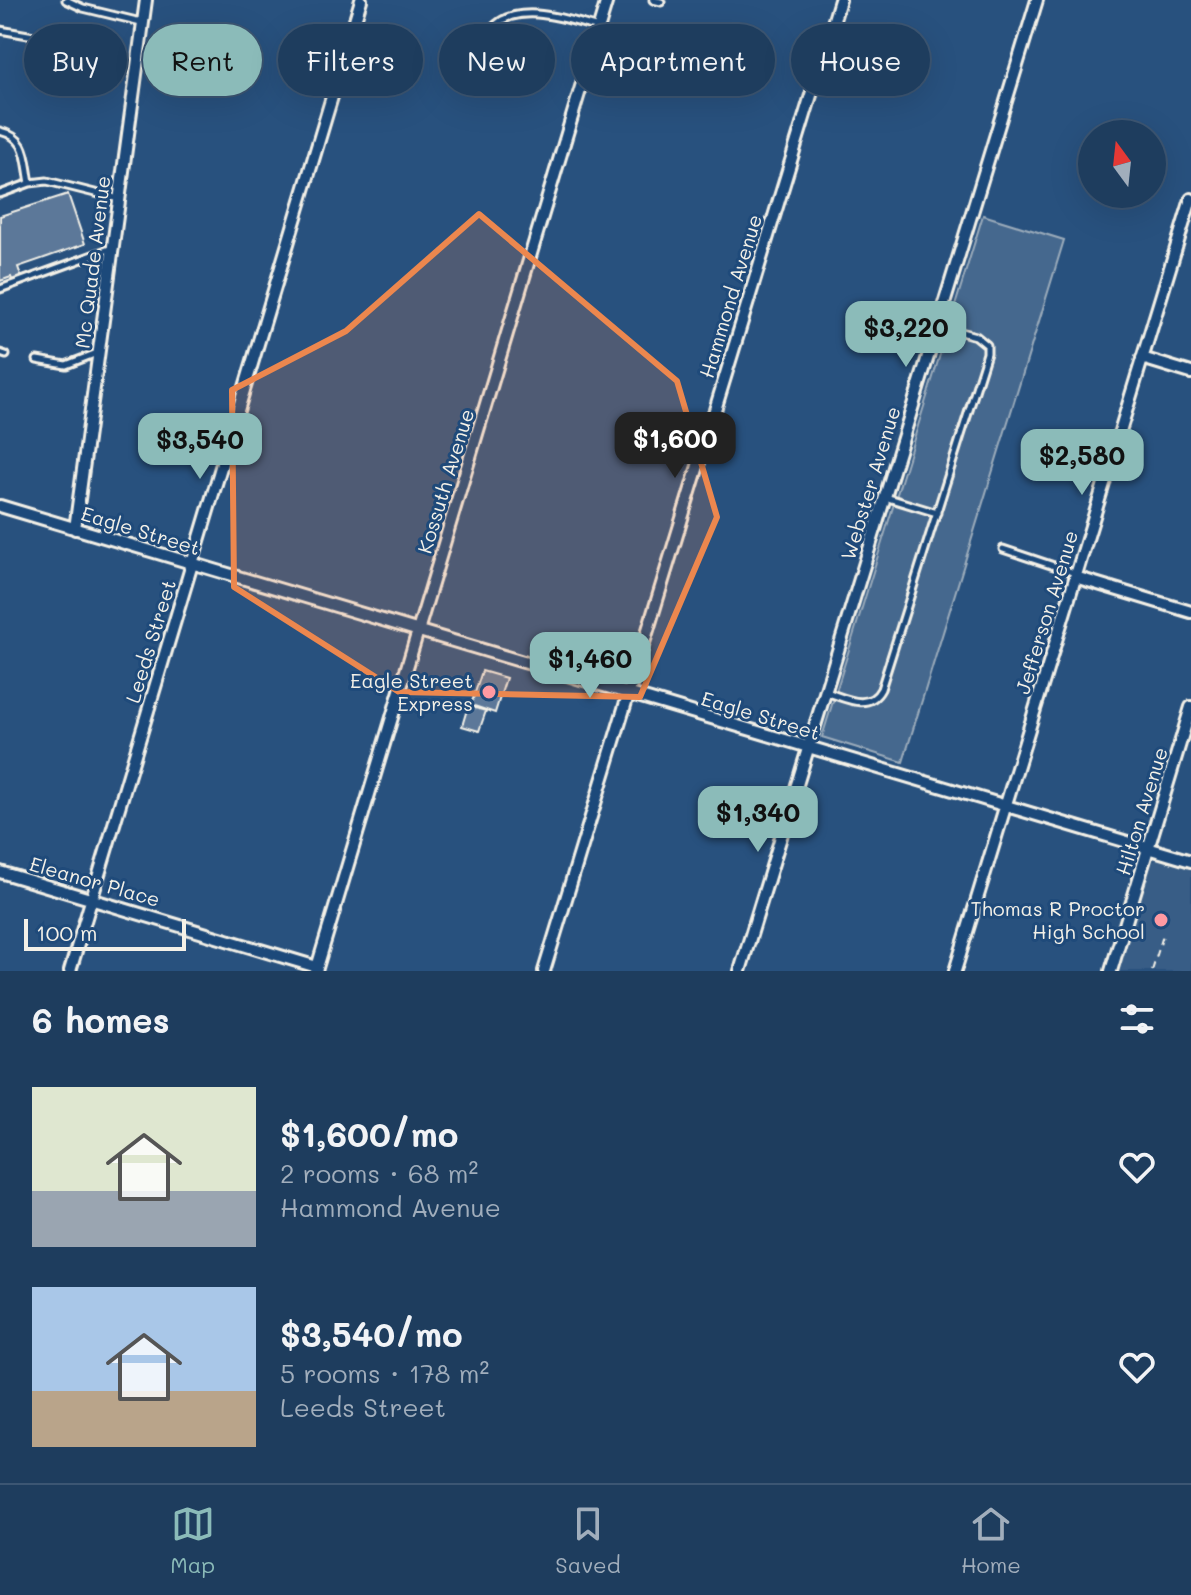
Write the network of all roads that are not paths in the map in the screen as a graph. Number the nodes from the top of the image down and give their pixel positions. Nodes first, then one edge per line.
1 (66, 0) edge
2 (146, 0) edge
3 (361, 0) edge
4 (607, 0) edge
5 (653, 0) edge
6 (840, 0) edge
7 (1037, 0) edge
8 (661, 2) dead end
9 (143, 22) junction
10 (497, 24) edge
11 (585, 24) edge
12 (600, 24) edge
13 (0, 30) edge
14 (24, 34) edge
15 (579, 96) edge
16 (0, 131) edge
17 (30, 183) junction
18 (0, 194) edge
19 (119, 199) junction
20 (1191, 199) edge
21 (112, 248) junction
22 (0, 289) edge
23 (937, 325) junction
24 (98, 353) junction
25 (1142, 358) junction
26 (37, 360) dead end
27 (1191, 373) edge
28 (885, 497) junction
29 (0, 506) edge
30 (937, 513) junction
31 (75, 529) junction
32 (1003, 549) dead end
33 (192, 564) junction
34 (1076, 575) junction
35 (1191, 612) edge
36 (418, 631) junction
37 (826, 692) junction
38 (628, 694) junction
39 (1191, 707) edge
40 (809, 748) junction
41 (1005, 806) junction
42 (1148, 848) junction
43 (1191, 861) edge
44 (0, 872) edge
45 (92, 899) junction
46 (316, 969) edge
47 (70, 971) edge
48 (544, 971) edge
49 (740, 971) edge
50 (955, 971) edge
51 (1111, 971) edge

1 - 9 lane
2 - 9 street, Mc Quade Avenue
3 - 33 street, Leeds Street
4 - 12 street, Kossuth Avenue
5 - 8 lane
6 - 38 street, Hammond Avenue
7 - 23 street, Webster Avenue
9 - 19 street, Mc Quade Avenue
10 - 11 lane
13 - 14 lane
15 - 36 street, Kossuth Avenue
16 - 17 lane
17 - 18 lane
17 - 19 lane
19 - 21 street, Mc Quade Avenue
20 - 25 street, Jefferson Avenue
21 - 22 lane
21 - 24 street, Mc Quade Avenue
23 - 28 street, Webster Avenue
23 - 30 lane
24 - 26 lane
24 - 31 street, Mc Quade Avenue
25 - 27 street
25 - 34 street, Jefferson Avenue
28 - 30 lane
28 - 37 street, Webster Avenue
29 - 31 street, Eagle Street
30 - 37 lane
31 - 33 street, Eagle Street
32 - 34 lane
33 - 36 street, Eagle Street
33 - 45 street, Leeds Street
34 - 35 street
34 - 41 street, Jefferson Avenue
36 - 38 street, Eagle Street
36 - 46 street, Kossuth Avenue
37 - 40 street, Webster Avenue
38 - 40 street, Eagle Street
38 - 48 street, Hammond Avenue
39 - 42 street, Hilton Avenue
40 - 41 street, Eagle Street
40 - 49 street, Webster Avenue
41 - 42 street, Eagle Street
41 - 50 street, Jefferson Avenue
42 - 43 street, Eagle Street
42 - 51 street, Hilton Avenue
44 - 45 street, Eleanor Place
45 - 46 street, Eleanor Place
45 - 47 street, Leeds Street

